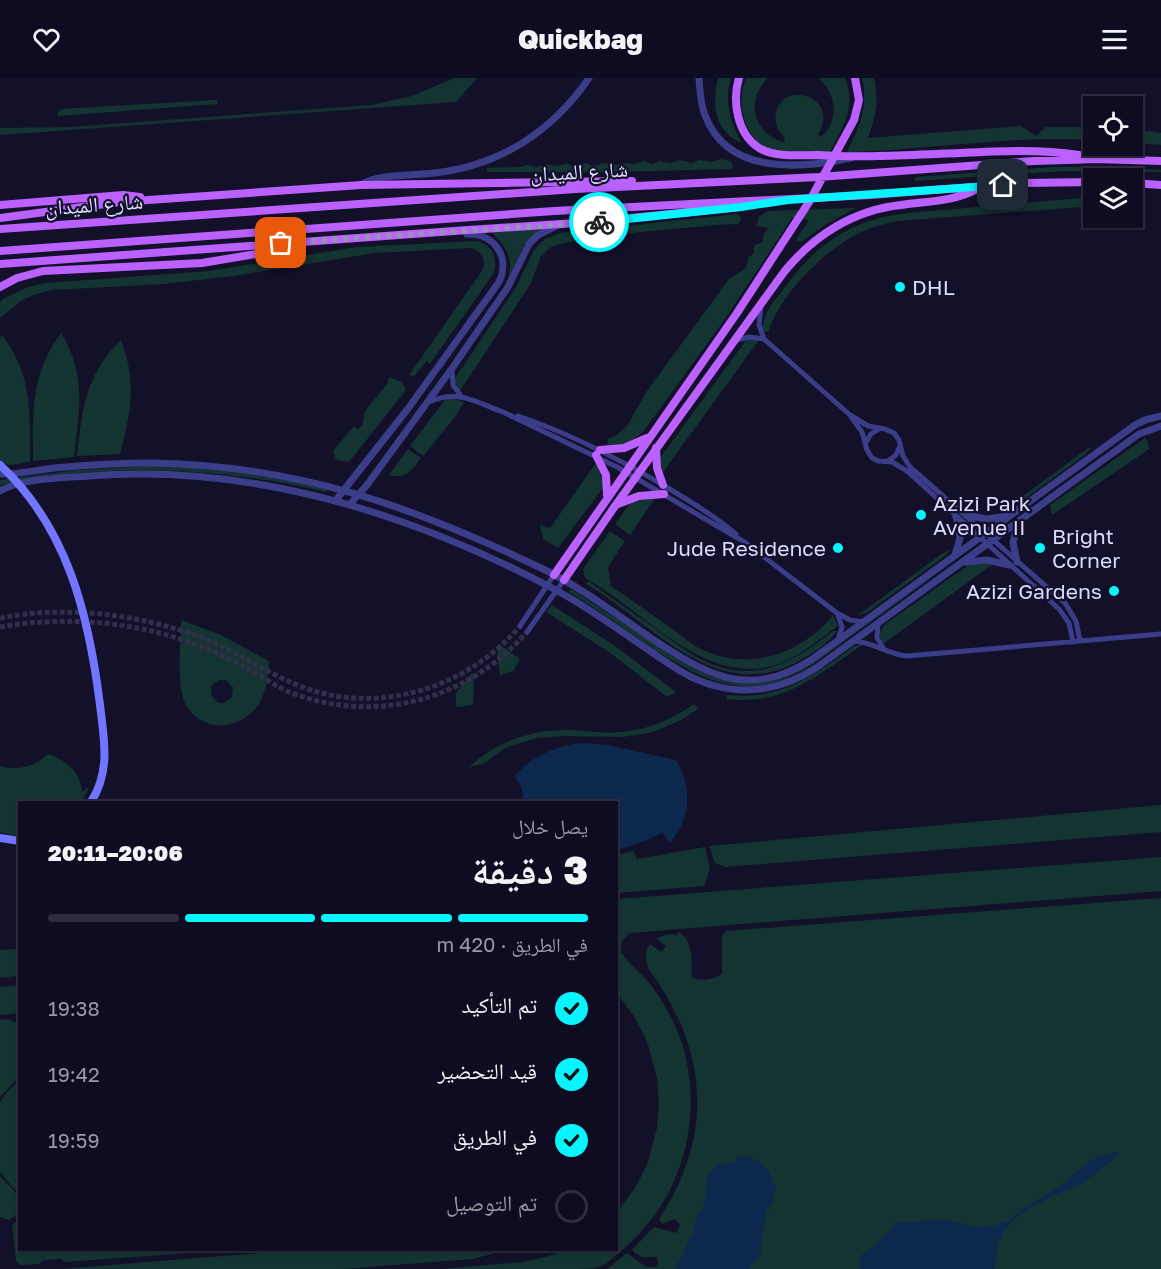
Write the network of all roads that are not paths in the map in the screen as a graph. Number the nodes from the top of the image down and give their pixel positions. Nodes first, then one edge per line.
1 (589, 78) edge
2 (699, 78) edge
3 (739, 78) edge
4 (855, 78) edge
5 (856, 157) junction
6 (1097, 159) junction
7 (1161, 162) edge
8 (1083, 182) edge
9 (360, 184) junction
10 (1143, 184) edge
11 (659, 185) junction
12 (1161, 185) edge
13 (983, 186) junction
14 (146, 200) junction
15 (788, 200) junction
16 (0, 205) edge
17 (0, 218) edge
18 (560, 224) junction
19 (0, 229) edge
20 (438, 232) junction
21 (324, 240) junction
22 (0, 250) edge
23 (0, 264) edge
24 (0, 287) edge
25 (762, 303) junction
26 (764, 339) junction
27 (734, 341) junction
28 (453, 367) junction
29 (462, 397) junction
30 (429, 402) junction
31 (850, 415) junction
32 (1159, 416) edge
33 (1160, 426) edge
34 (879, 429) junction
35 (650, 436) junction
36 (866, 442) junction
37 (656, 448) junction
38 (899, 448) junction
39 (598, 453) junction
40 (888, 461) junction
41 (0, 465) edge
42 (627, 468) junction
43 (0, 474) edge
44 (638, 474) junction
45 (344, 489) junction
46 (663, 490) junction
47 (0, 491) edge
48 (360, 494) junction
49 (606, 498) junction
50 (336, 500) junction
51 (350, 504) junction
52 (615, 506) junction
53 (966, 515) junction
54 (1010, 516) junction
55 (956, 517) junction
56 (1018, 523) junction
57 (982, 536) junction
58 (990, 543) junction
59 (954, 556) junction
60 (1013, 563) junction
61 (961, 564) junction
62 (554, 574) junction
63 (564, 580) junction
64 (547, 586) junction
65 (556, 590) junction
66 (837, 613) junction
67 (863, 622) junction
68 (878, 623) junction
69 (520, 626) tunnel mouth
70 (527, 632) tunnel mouth
71 (1161, 634) edge
72 (838, 640) junction
73 (853, 641) junction
74 (1080, 641) junction
75 (1073, 642) junction
76 (888, 652) junction
77 (91, 801) edge
78 (0, 838) edge
79 (18, 841) edge

1 - 9 street
2 - 5 street
3 - 5 main road
4 - 35 main road
5 - 6 main road
6 - 7 main road, شارع الميدان
6 - 11 main road, شارع الميدان
8 - 13 main road, شارع الميدان
9 - 11 main road
9 - 14 main road
10 - 12 main road
11 - 19 main road, شارع الميدان
13 - 15 main road, شارع الميدان
13 - 25 main road
14 - 16 main road
14 - 17 main road
15 - 18 main road
15 - 22 main road, شارع الميدان
18 - 20 main road
18 - 28 street
20 - 21 main road
20 - 45 street
21 - 23 main road
21 - 24 main road
25 - 26 street
25 - 27 main road
26 - 27 street
26 - 31 street
27 - 37 main road
28 - 29 street
28 - 30 street
29 - 30 street
29 - 39 street
30 - 48 street
31 - 34 street
31 - 36 street
32 - 33 street
32 - 54 street
33 - 56 street
34 - 36 street
34 - 38 street
35 - 39 main road
35 - 42 main road
36 - 40 street
37 - 44 main road
37 - 46 main road
38 - 40 street
38 - 53 street
39 - 42 street
39 - 49 main road
40 - 55 street
41 - 77 main road
42 - 44 street
42 - 49 main road
43 - 45 street
44 - 46 street
44 - 52 main road
45 - 48 street
45 - 50 street
46 - 52 main road
46 - 66 street
47 - 50 street
48 - 51 street
48 - 62 street
49 - 62 main road
50 - 51 street
51 - 64 street
52 - 63 main road
53 - 54 street
53 - 57 street
54 - 57 street
55 - 57 street
55 - 59 street
56 - 58 street
56 - 60 street
57 - 58 street
57 - 59 street
58 - 60 street
58 - 61 street
59 - 67 street
60 - 61 street
60 - 74 street
60 - 75 street
61 - 68 street
62 - 63 street
62 - 64 street
63 - 65 street
63 - 72 street
64 - 65 street
64 - 69 street
65 - 70 street
65 - 73 street
66 - 67 street
66 - 72 street
67 - 72 street
68 - 73 street
68 - 76 street
71 - 74 street
73 - 76 street
74 - 75 street
75 - 76 street
78 - 79 main road

